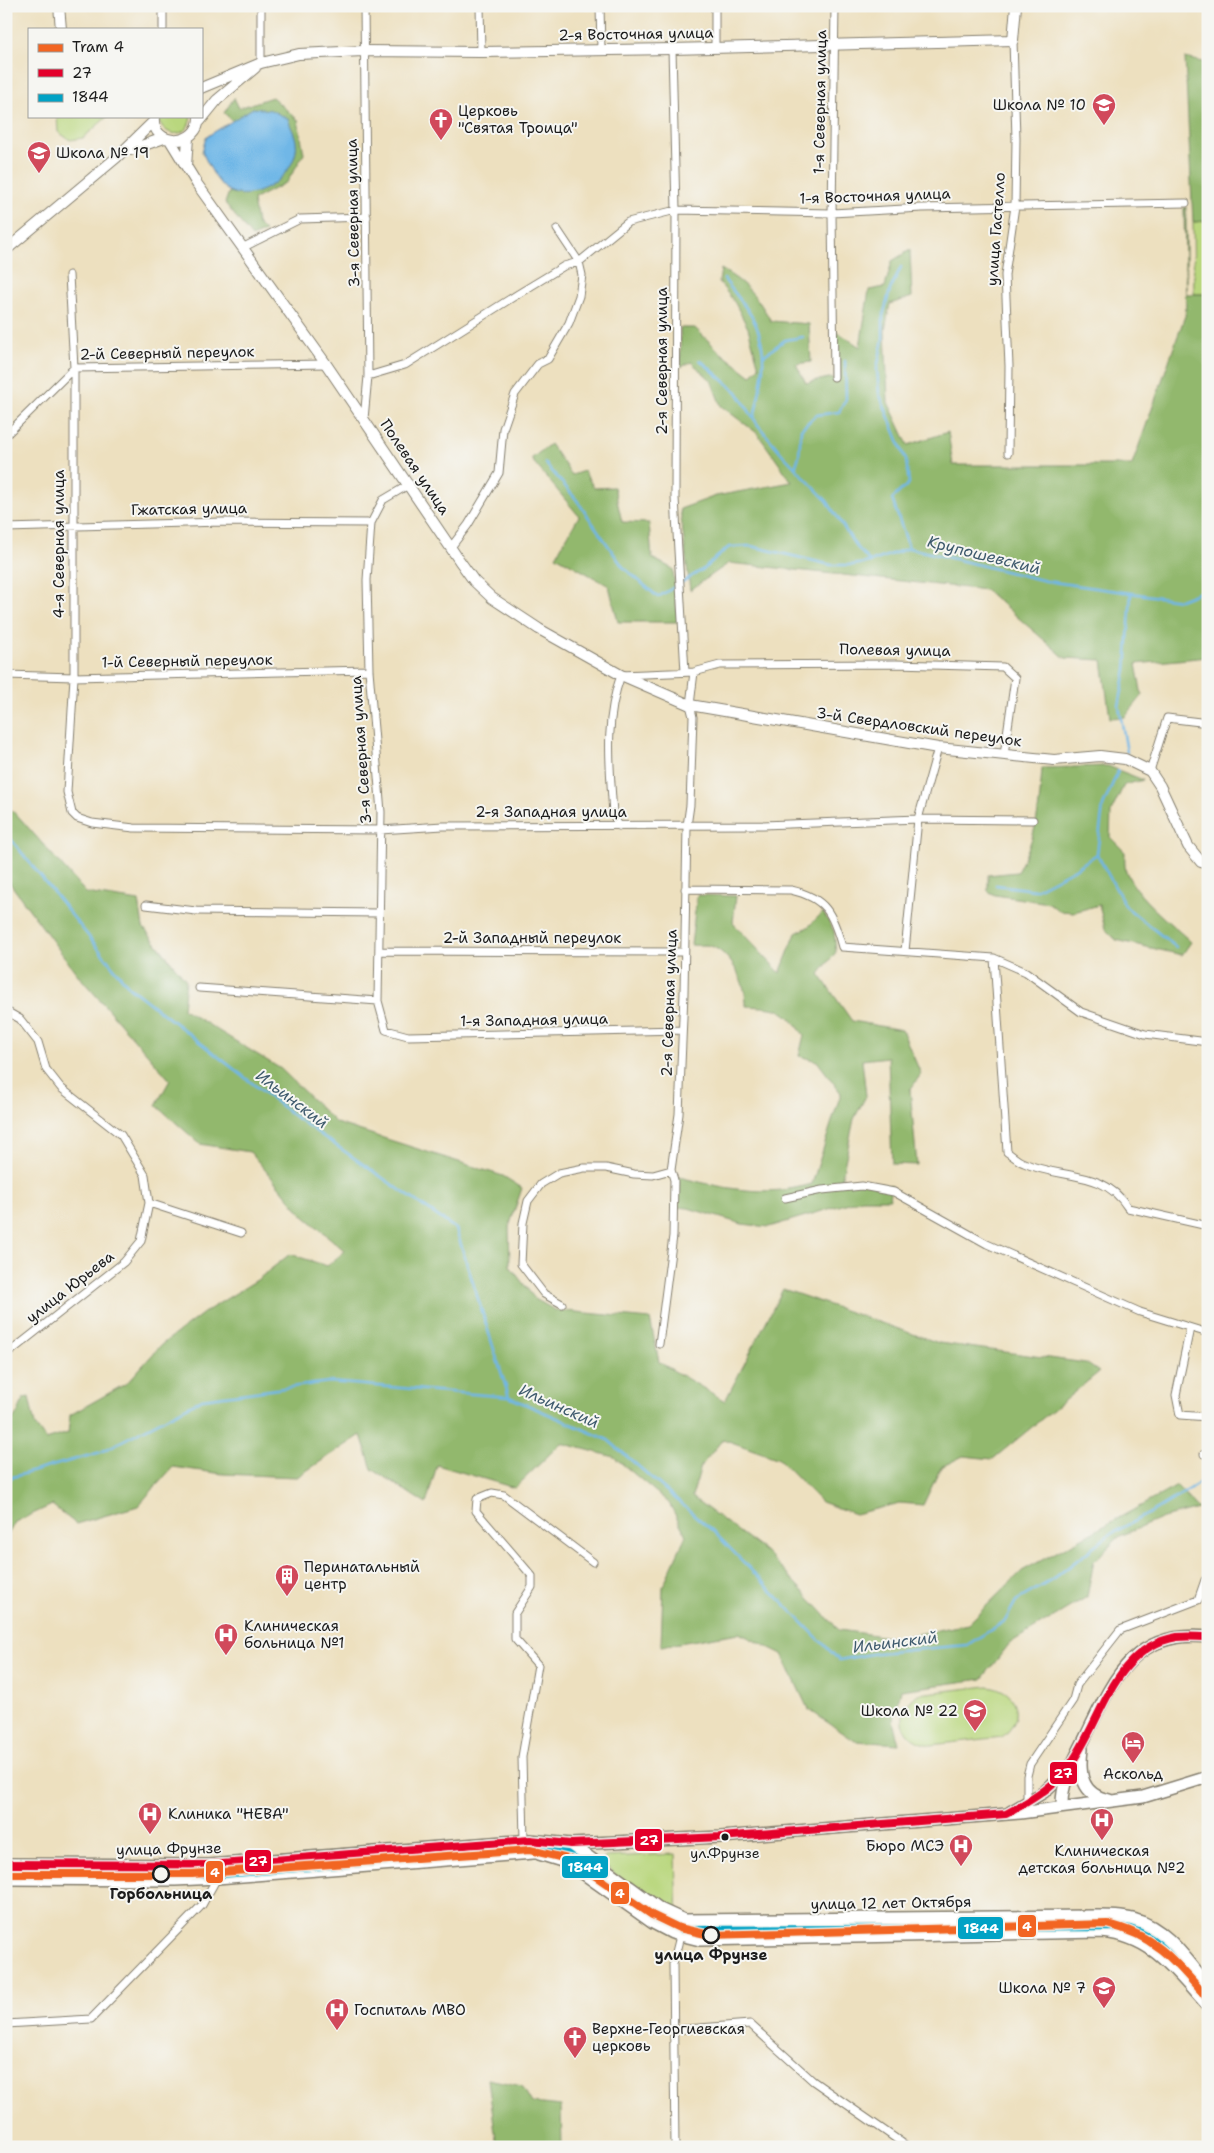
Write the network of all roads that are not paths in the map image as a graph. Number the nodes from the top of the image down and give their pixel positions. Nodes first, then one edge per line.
1 (59, 6) edge
2 (163, 6) edge
3 (261, 6) edge
4 (364, 6) edge
5 (480, 6) edge
6 (600, 6) edge
7 (715, 6) edge
8 (835, 6) edge
9 (1016, 6) edge
10 (61, 28) edge
11 (163, 28) edge
12 (1013, 40) junction
13 (836, 44) junction
14 (715, 47) junction
15 (672, 49) junction
16 (601, 50) junction
17 (363, 51) junction
18 (481, 52) junction
19 (261, 63) junction
20 (202, 88) edge
21 (202, 117) edge
22 (153, 119) edge
23 (200, 119) edge
24 (188, 138) junction
25 (167, 139) junction
26 (116, 158) junction
27 (186, 166) junction
28 (1186, 203) dead end
29 (1015, 206) junction
30 (676, 210) junction
31 (832, 213) junction
32 (368, 217) junction
33 (557, 229) dead end
34 (244, 248) junction
35 (6, 250) edge
36 (579, 262) junction
37 (69, 275) dead end
38 (326, 364) junction
39 (74, 368) junction
40 (368, 376) junction
41 (834, 377) dead end
42 (364, 419) junction
43 (6, 435) edge
44 (1008, 453) dead end
45 (410, 484) junction
46 (371, 523) junction
47 (74, 526) junction
48 (6, 528) edge
49 (451, 547) junction
50 (369, 670) junction
51 (685, 672) junction
52 (694, 672) junction
53 (6, 675) edge
54 (621, 676) junction
55 (74, 677) junction
56 (690, 705) junction
57 (1208, 723) edge
58 (938, 748) junction
59 (1004, 755) junction
60 (1150, 771) junction
61 (72, 813) joint
62 (918, 819) junction
63 (1033, 820) dead end
64 (618, 826) junction
65 (687, 826) junction
66 (380, 830) junction
67 (1208, 864) edge
68 (685, 889) junction
69 (146, 905) dead end
70 (378, 913) junction
71 (905, 951) junction
72 (380, 952) junction
73 (684, 952) junction
74 (994, 958) junction
75 (198, 988) dead end
76 (378, 1001) junction
77 (6, 1010) edge
78 (386, 1030) joint
79 (682, 1030) junction
80 (1208, 1042) edge
81 (671, 1170) junction
82 (785, 1198) dead end
83 (149, 1203) junction
84 (1208, 1226) edge
85 (241, 1233) dead end
86 (562, 1304) dead end
87 (1190, 1328) junction
88 (1208, 1332) edge
89 (659, 1344) dead end
90 (6, 1355) edge
91 (1208, 1417) edge
92 (594, 1562) dead end
93 (1205, 1580) dead end
94 (1208, 1637) edge
95 (1083, 1742) junction
96 (1072, 1764) junction
97 (1208, 1776) edge
98 (1116, 1801) junction
99 (1028, 1802) junction
100 (1062, 1807) junction
101 (1006, 1814) junction
102 (524, 1840) junction
103 (571, 1844) junction
104 (539, 1854) junction
105 (6, 1864) edge
106 (217, 1878) junction
107 (6, 1879) edge
108 (684, 1920) junction
109 (680, 1936) junction
110 (1208, 1985) edge
111 (1208, 2007) edge
112 (6, 2024) edge
113 (674, 2030) junction
114 (675, 2147) edge
115 (908, 2147) edge

1 - 10 main road
2 - 11 street
3 - 19 street
4 - 17 street, 3-я Северная улица
5 - 18 street
6 - 16 street
7 - 14 street
8 - 13 street, 1-я Северная улица
9 - 12 main road, улица Гастелло
12 - 13 main road, 2-я Восточная улица
12 - 29 street, улица Гастелло
13 - 14 main road, 2-я Восточная улица
13 - 31 street, 1-я Северная улица
14 - 15 main road, 2-я Восточная улица
15 - 16 main road, 2-я Восточная улица
15 - 30 street, 2-я Северная улица
16 - 18 main road, 2-я Восточная улица
17 - 18 main road, 2-я Восточная улица
17 - 19 main road, 2-я Восточная улица
17 - 32 street, 3-я Северная улица
19 - 20 main road, 2-я Восточная улица
19 - 21 main road, 2-я Восточная улица
22 - 25 main road, Полевая улица
22 - 26 main road
23 - 24 main road, 2-я Восточная улица
24 - 25 main road
24 - 27 main road
25 - 26 main road
25 - 27 main road, Полевая улица
26 - 35 main road
27 - 34 main road, Полевая улица
28 - 29 street, 1-я Восточная улица
29 - 31 street, 1-я Восточная улица
29 - 44 street, улица Гастелло
30 - 31 street, 1-я Восточная улица
30 - 36 street, 1-я Восточная улица
30 - 51 street, 2-я Северная улица
31 - 41 street, 1-я Северная улица
32 - 34 street
32 - 40 street, 3-я Северная улица
33 - 36 street
34 - 38 main road, Полевая улица
36 - 40 street
36 - 49 street
37 - 39 street, 4-я Северная улица
38 - 39 street, 2-й Северный переулок
38 - 42 main road, Полевая улица
39 - 43 street, 2-й Северный переулок
39 - 47 street, 4-я Северная улица
40 - 42 street, 3-я Северная улица
42 - 45 main road, Полевая улица
45 - 46 street, 3-я Северная улица
45 - 49 main road, Полевая улица
46 - 47 street, Гжатская улица
46 - 50 street, 3-я Северная улица
47 - 48 street, Гжатская улица
47 - 55 street, 4-я Северная улица
49 - 54 main road, Полевая улица
50 - 55 street, 1-й Северный переулок
50 - 66 street, 3-я Северная улица
51 - 52 street
51 - 54 street
52 - 56 street, 2-я Северная улица
52 - 59 street, Полевая улица
53 - 55 street, 1-й Северный переулок
54 - 56 main road, Полевая улица
54 - 64 street
55 - 61 street, 4-я Северная улица
56 - 58 main road, 3-й Свердловский переулок
56 - 65 street, 2-я Северная улица
57 - 60 street
58 - 59 main road, 3-й Свердловский переулок
58 - 62 street
59 - 60 main road, 3-й Свердловский переулок
60 - 67 main road
61 - 66 street, 2-я Западная улица
62 - 63 street, 2-я Западная улица
62 - 65 street, 2-я Западная улица
62 - 71 street
64 - 65 street, 2-я Западная улица
64 - 66 street, 2-я Западная улица
65 - 68 street, 2-я Северная улица
66 - 70 street, 3-я Северная улица
68 - 71 street
68 - 73 street, 2-я Северная улица
69 - 70 street
70 - 72 street, 3-я Северная улица
71 - 74 street
72 - 73 street, 2-й Западный переулок
72 - 76 street, 3-я Северная улица
73 - 79 street, 2-я Северная улица
74 - 80 street
74 - 84 street
75 - 76 street
76 - 78 street, 3-я Северная улица
77 - 83 street, улица Юрьева
78 - 79 street, 1-я Западная улица
79 - 81 street, 2-я Северная улица
81 - 86 street
81 - 89 street, 2-я Северная улица
82 - 87 street
83 - 85 street
83 - 90 street, улица Юрьева
87 - 88 street
87 - 91 street
92 - 102 street
93 - 99 street
94 - 95 main road
95 - 96 main road
95 - 98 main road
96 - 99 main road
96 - 100 main road
97 - 98 main road, улица Фрунзе
98 - 100 main road, улица Фрунзе
99 - 101 main road
100 - 101 main road, улица Фрунзе
101 - 103 main road, улица Фрунзе
102 - 103 main road, улица Фрунзе
102 - 105 main road, улица Фрунзе
103 - 104 main road, улица Фрунзе
103 - 108 main road, улица 12 лет Октября
104 - 106 main road, улица Фрунзе
104 - 109 main road
106 - 107 main road, улица Фрунзе
106 - 112 street
108 - 109 street
108 - 110 main road, улица 12 лет Октября
109 - 111 main road
109 - 113 street
113 - 114 street
113 - 115 street

